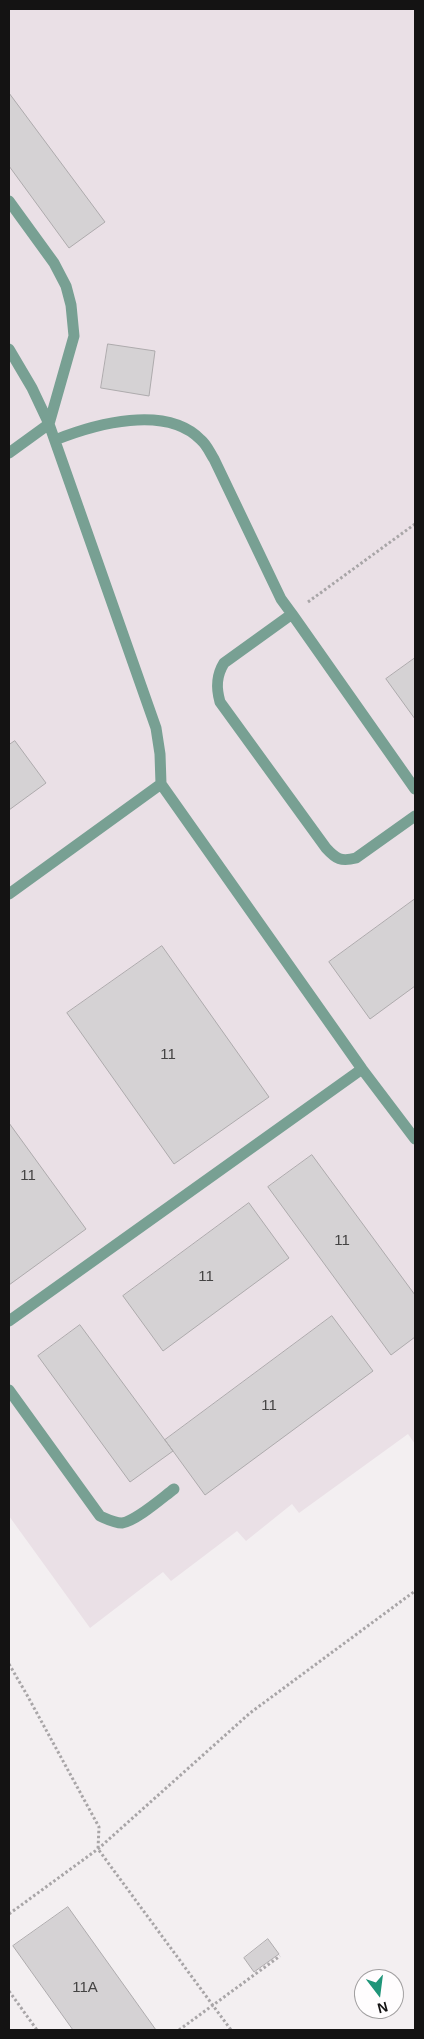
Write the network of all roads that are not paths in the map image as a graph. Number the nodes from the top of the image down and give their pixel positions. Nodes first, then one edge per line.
1 (9, 201) edge
2 (9, 349) edge
3 (49, 424) junction
4 (55, 440) junction
5 (9, 453) edge
6 (292, 614) junction
7 (161, 784) junction
8 (415, 789) edge
9 (415, 816) edge
10 (9, 894) edge
11 (362, 1069) junction
12 (415, 1139) edge
13 (9, 1321) edge
14 (9, 1390) edge
15 (174, 1489) dead end

1 - 3 lane
2 - 3 lane
3 - 4 lane
3 - 5 lane
4 - 6 lane
4 - 7 lane
6 - 8 lane
6 - 9 lane
7 - 10 lane
7 - 11 lane
11 - 12 lane
11 - 13 lane
14 - 15 lane

